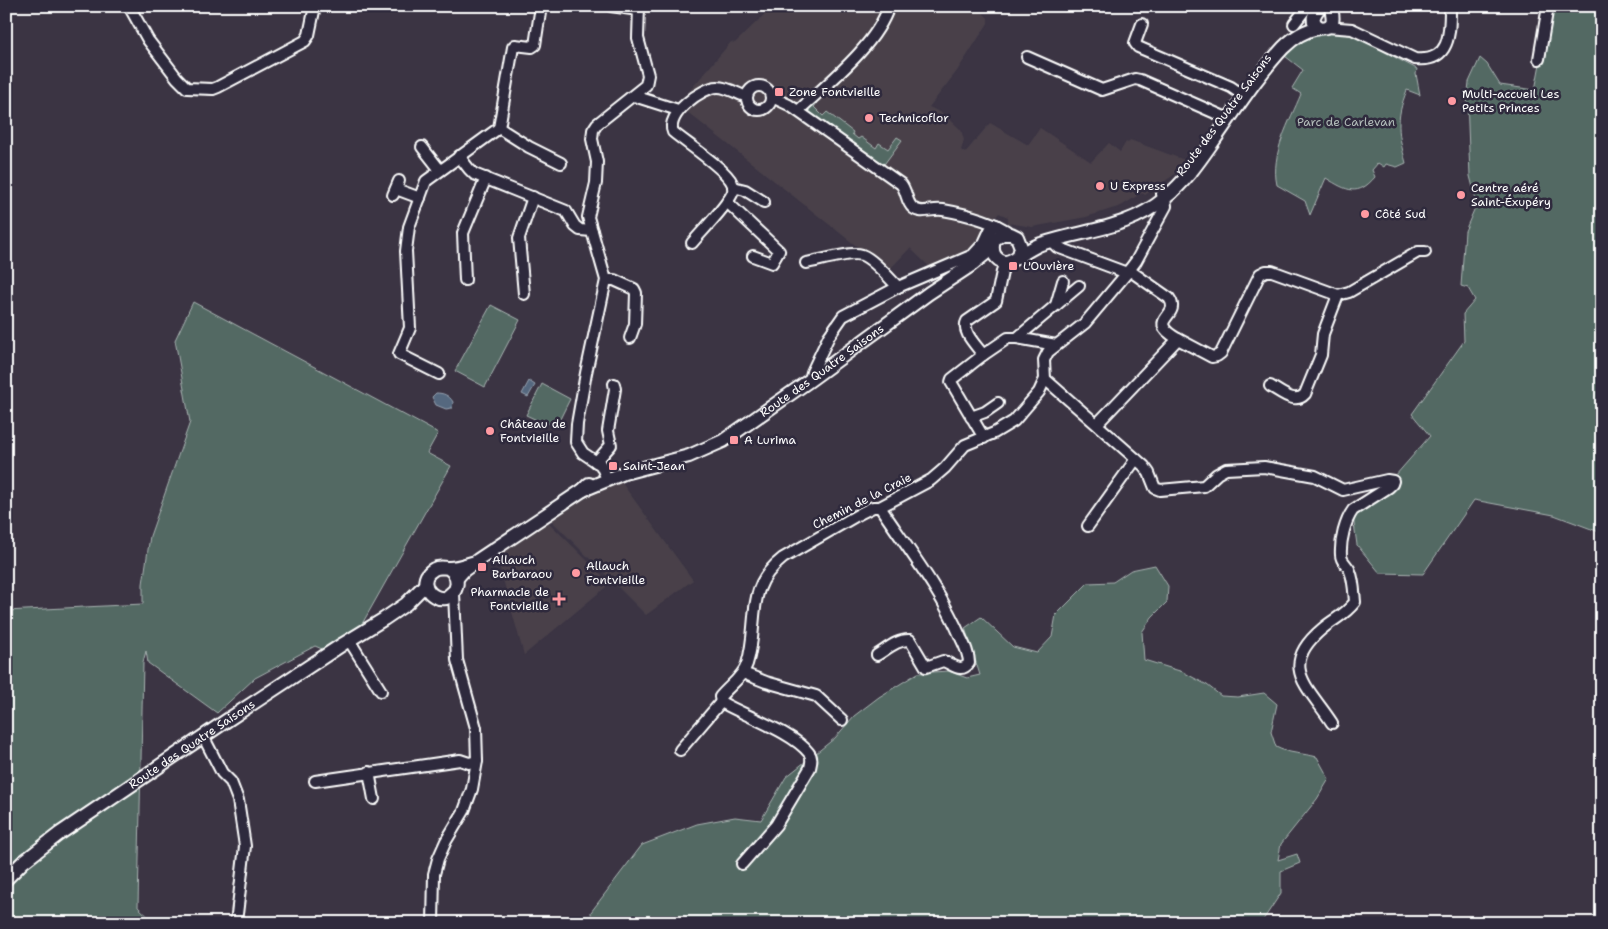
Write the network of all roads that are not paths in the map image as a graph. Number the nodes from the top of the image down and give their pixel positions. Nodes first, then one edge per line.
1 (129, 6) edge
2 (315, 6) edge
3 (541, 6) edge
4 (611, 6) edge
5 (889, 6) edge
6 (1450, 6) edge
7 (1548, 6) edge
8 (638, 8) edge
9 (1332, 11) edge
10 (1318, 16) edge
11 (1142, 24) dead end
12 (1294, 24) dead end
13 (1352, 29) junction
14 (1027, 57) dead end
15 (1539, 59) dead end
16 (1242, 95) junction
17 (634, 96) junction
18 (747, 97) junction
19 (772, 97) junction
20 (678, 110) junction
21 (798, 111) junction
22 (1226, 118) junction
23 (499, 128) junction
24 (422, 147) dead end
25 (459, 156) junction
26 (561, 163) dead end
27 (440, 170) junction
28 (486, 178) junction
29 (733, 187) junction
30 (396, 188) dead end
31 (533, 197) junction
32 (420, 198) junction
33 (727, 202) junction
34 (764, 202) dead end
35 (1161, 202) junction
36 (592, 231) junction
37 (995, 236) junction
38 (1015, 237) junction
39 (1053, 240) junction
40 (692, 243) dead end
41 (1424, 252) dead end
42 (1019, 255) junction
43 (753, 256) dead end
44 (1001, 260) junction
45 (806, 263) dead end
46 (970, 266) junction
47 (1128, 272) junction
48 (465, 280) dead end
49 (606, 280) junction
50 (1062, 281) dead end
51 (1079, 286) dead end
52 (898, 287) junction
53 (524, 294) dead end
54 (1338, 295) junction
55 (1056, 305) junction
56 (630, 338) dead end
57 (1017, 338) junction
58 (1178, 339) junction
59 (1056, 345) junction
60 (983, 355) junction
61 (439, 374) dead end
62 (1045, 379) junction
63 (810, 380) junction
64 (614, 384) dead end
65 (1270, 386) dead end
66 (998, 403) dead end
67 (971, 417) junction
68 (1097, 424) junction
69 (984, 438) junction
70 (1136, 458) junction
71 (596, 462) junction
72 (604, 477) junction
73 (880, 507) junction
74 (1088, 526) dead end
75 (478, 560) junction
76 (448, 568) junction
77 (457, 578) junction
78 (426, 585) junction
79 (454, 593) junction
80 (438, 598) junction
81 (454, 608) junction
82 (384, 619) junction
83 (350, 640) junction
84 (877, 655) dead end
85 (743, 673) junction
86 (381, 691) dead end
87 (721, 702) junction
88 (842, 720) dead end
89 (1332, 723) dead end
90 (203, 736) junction
91 (680, 750) dead end
92 (477, 761) junction
93 (369, 772) junction
94 (315, 781) dead end
95 (374, 799) dead end
96 (742, 864) dead end
97 (6, 879) edge
98 (236, 923) edge
99 (433, 923) edge

1 - 2 street
3 - 23 street
4 - 8 street
5 - 21 street
6 - 13 street
7 - 15 street
8 - 17 street
9 - 10 main road
9 - 13 street
10 - 12 street
10 - 13 street
10 - 16 main road, Route des Quatre Saisons
11 - 16 street
14 - 22 street
16 - 22 main road, Route des Quatre Saisons
17 - 20 street
17 - 36 street
18 - 19 street
18 - 19 street
18 - 20 street
19 - 21 street
20 - 29 street
21 - 37 street
22 - 35 main road, Route des Quatre Saisons
23 - 25 street
23 - 26 street
24 - 27 street
25 - 27 street
25 - 28 street
27 - 32 street
28 - 31 street
28 - 48 street
29 - 33 street
29 - 34 street
30 - 32 street
31 - 36 street
31 - 53 street
32 - 61 street
33 - 40 street
33 - 43 street
35 - 38 main road, Route des Quatre Saisons
35 - 39 main road, Route des Quatre Saisons
35 - 47 street, Chemin de la Craie
36 - 49 street
37 - 38 main road, Route des Quatre Saisons
37 - 44 main road
37 - 46 main road, Route des Quatre Saisons
37 - 52 street
38 - 42 main road
39 - 42 main road, Route des Quatre Saisons
39 - 47 street
41 - 54 street
42 - 44 main road, Route des Quatre Saisons
44 - 46 main road, Route des Quatre Saisons
44 - 60 street
45 - 52 street
46 - 63 main road, Route des Quatre Saisons
47 - 58 street
47 - 59 street, Chemin de la Craie
49 - 56 street
49 - 71 street
50 - 55 street
51 - 55 street
52 - 63 street
54 - 58 street
54 - 65 street
55 - 57 street
57 - 59 street
57 - 60 street
58 - 68 street
59 - 62 street, Chemin de la Craie
60 - 67 street
62 - 68 street
62 - 69 street, Chemin de la Craie
63 - 72 main road, Route des Quatre Saisons
64 - 71 street
66 - 67 street
67 - 69 street
68 - 70 street
69 - 73 street, Chemin de la Craie
70 - 74 street
70 - 89 street
71 - 72 street
72 - 75 main road, Route des Quatre Saisons
73 - 84 street
73 - 85 street, Chemin de la Craie
75 - 76 main road, Route des Quatre Saisons
75 - 77 main road, Route des Quatre Saisons
76 - 77 main road
76 - 78 main road, Route des Quatre Saisons
77 - 79 main road
78 - 80 main road
78 - 82 main road, Route des Quatre Saisons
79 - 80 main road, Route des Quatre Saisons
79 - 81 street
80 - 81 street
80 - 82 main road, Route des Quatre Saisons
81 - 92 street
82 - 83 main road, Route des Quatre Saisons
83 - 86 street
83 - 90 main road, Route des Quatre Saisons
85 - 87 street, Chemin de la Craie
85 - 88 street
87 - 91 street
87 - 96 street
90 - 97 main road, Route des Quatre Saisons
90 - 98 street
92 - 93 street
92 - 99 street
93 - 94 street
93 - 95 street

